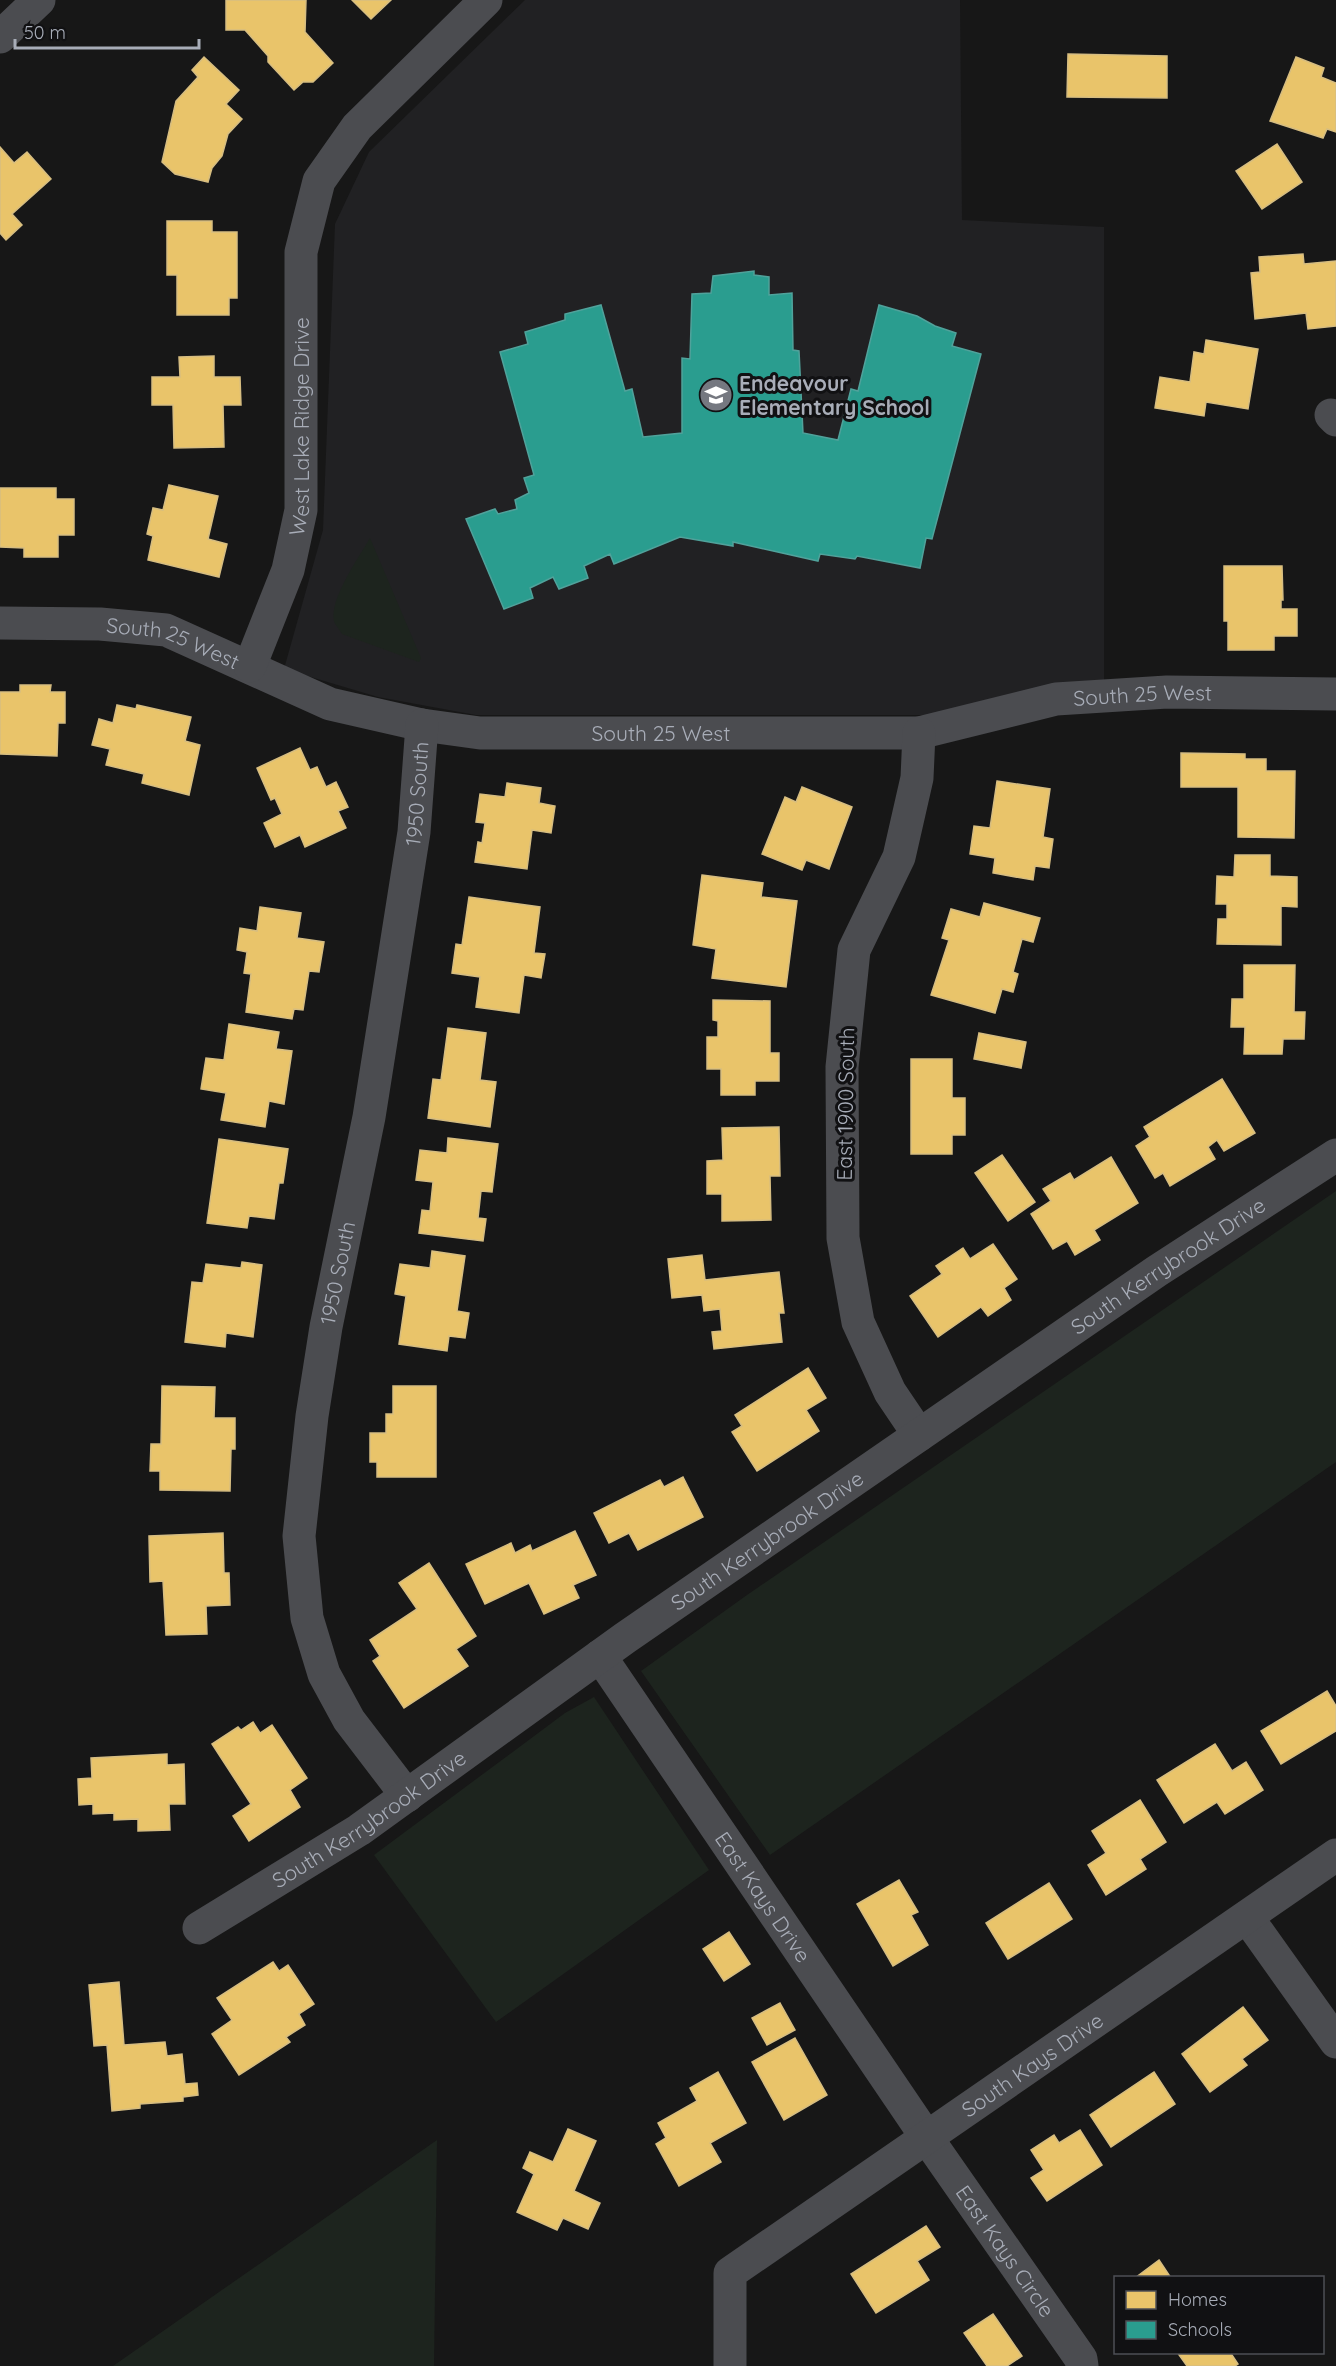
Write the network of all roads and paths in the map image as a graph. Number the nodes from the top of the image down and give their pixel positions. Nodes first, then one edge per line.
1 (39, 0) edge
2 (486, 0) edge
3 (0, 38) edge
4 (0, 623) edge
5 (250, 666) junction
6 (1336, 694) edge
7 (422, 725) junction
8 (919, 732) junction
9 (1336, 1155) edge
10 (919, 1435) junction
11 (600, 1656) junction
12 (407, 1796) junction
13 (1336, 1855) edge
14 (1246, 1917) junction
15 (199, 1928) dead end
16 (1336, 2042) edge
17 (927, 2138) junction
18 (730, 2366) edge
19 (1082, 2366) edge

1 - 3 street
2 - 5 street, West Lake Ridge Drive
4 - 5 street, South 25 West
5 - 7 street, South 25 West
6 - 8 street, South 25 West
7 - 8 street, South 25 West
7 - 12 street, 1950 South
8 - 10 street, East 1900 South
9 - 10 street, South Kerrybrook Drive
10 - 11 street, South Kerrybrook Drive
11 - 12 street, South Kerrybrook Drive
11 - 17 street, East Kays Drive
12 - 15 street, South Kerrybrook Drive
13 - 14 street, South Kays Drive
14 - 16 street
14 - 17 street, South Kays Drive
17 - 18 street, South Kays Drive
17 - 19 street, East Kays Circle

